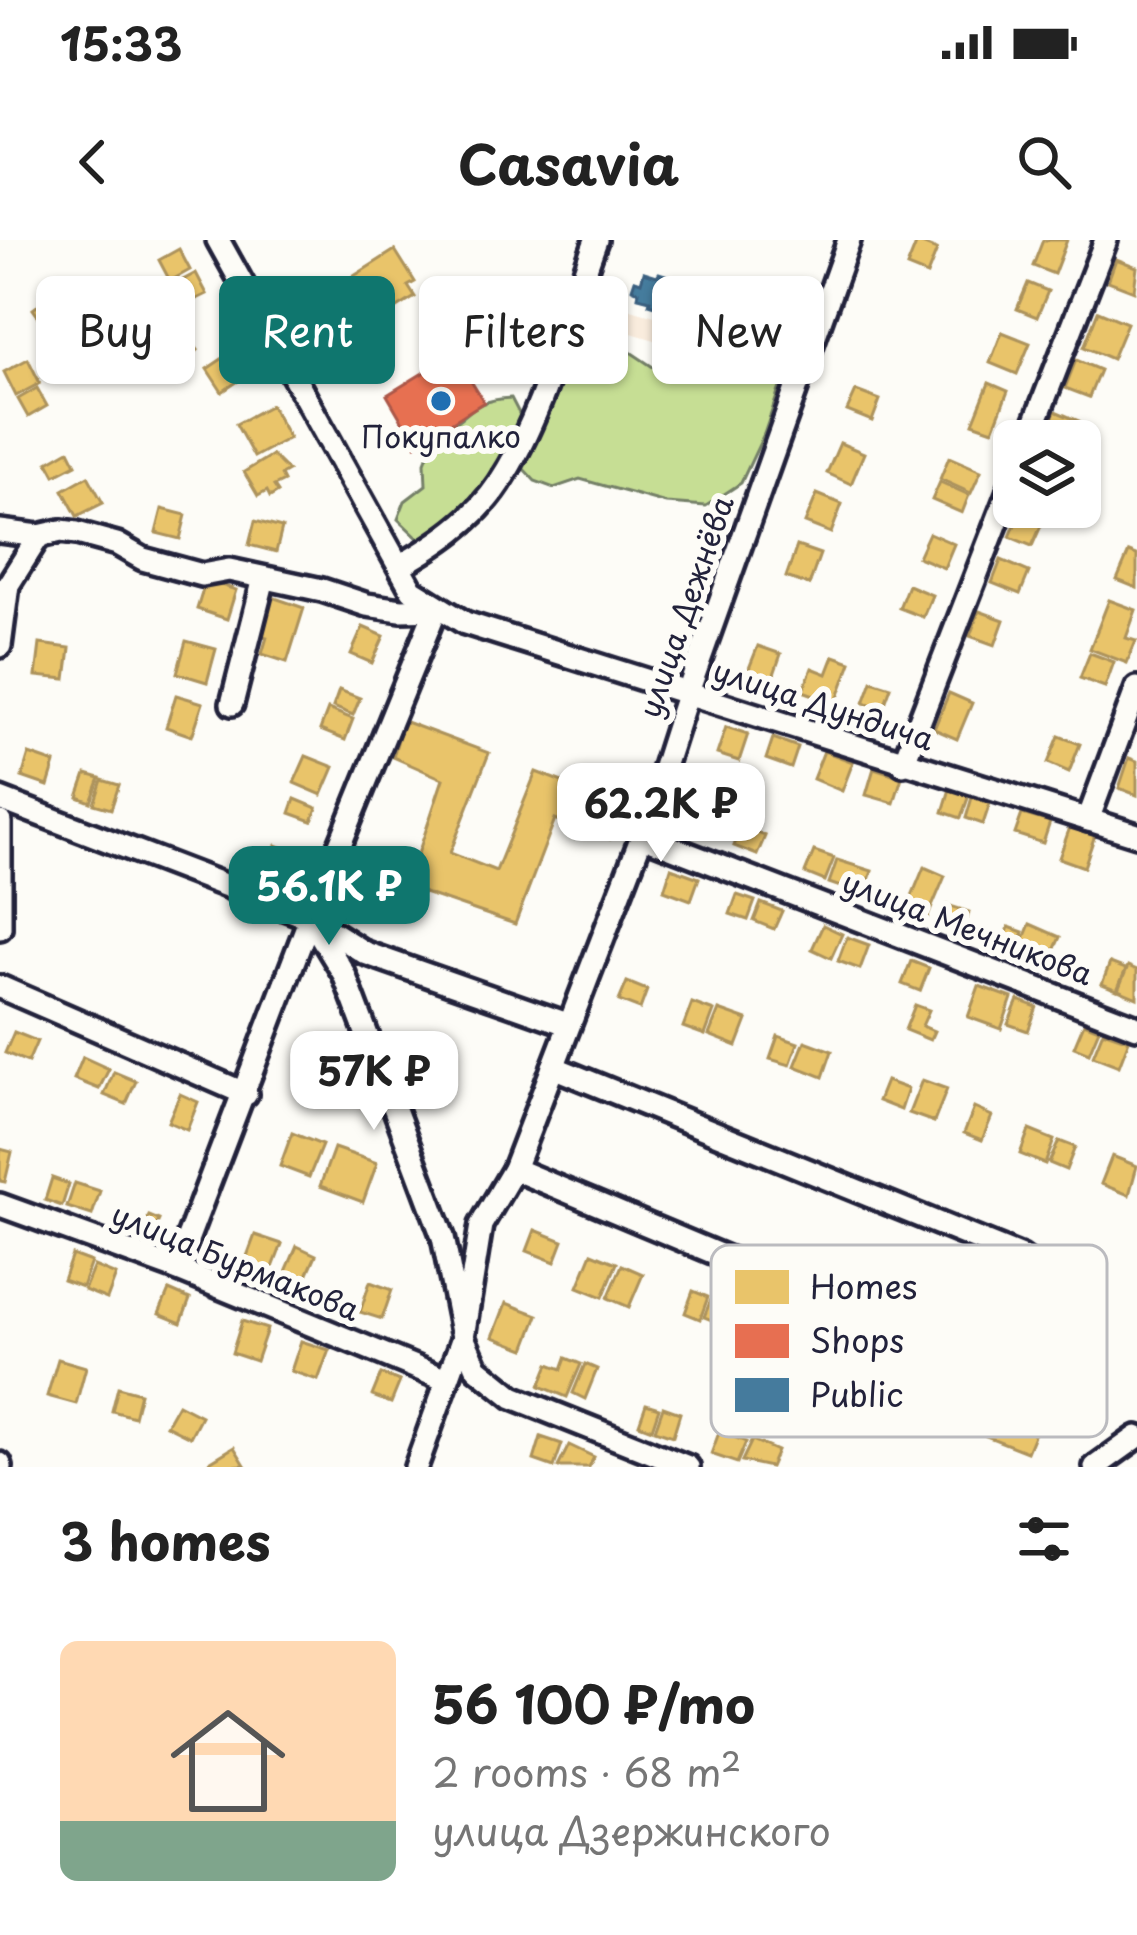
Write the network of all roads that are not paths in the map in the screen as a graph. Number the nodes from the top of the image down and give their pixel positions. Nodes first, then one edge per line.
1 (218, 240) edge
2 (596, 240) edge
3 (850, 240) edge
4 (1106, 240) edge
5 (1036, 420) edge
6 (995, 528) edge
7 (0, 531) edge
8 (39, 536) junction
9 (400, 566) junction
10 (264, 578) junction
11 (436, 608) junction
12 (0, 646) edge
13 (1137, 688) edge
14 (687, 695) junction
15 (232, 704) dead end
16 (903, 764) junction
17 (0, 799) edge
18 (1088, 820) junction
19 (0, 822) edge
20 (1137, 835) edge
21 (642, 836) junction
22 (310, 918) junction
23 (0, 928) edge
24 (0, 987) edge
25 (567, 1024) junction
26 (1137, 1027) edge
27 (553, 1067) junction
28 (246, 1094) junction
29 (514, 1169) junction
30 (0, 1205) edge
31 (991, 1245) edge
32 (711, 1251) edge
33 (176, 1269) junction
34 (463, 1336) junction
35 (446, 1379) junction
36 (1137, 1437) edge
37 (416, 1467) edge
38 (688, 1467) edge
39 (1096, 1467) edge

1 - 9 street
2 - 9 street
3 - 14 street, улица Дежнёва
4 - 5 street
6 - 16 street
7 - 8 street
8 - 10 street, улица Дундича
8 - 12 street
9 - 11 street
10 - 11 street, улица Дундича
10 - 15 street
11 - 14 street, улица Дундича
11 - 22 street
13 - 18 street
14 - 16 street, улица Дундича
14 - 21 street, улица Дежнёва
16 - 18 street, улица Дундича
17 - 22 street
18 - 20 street, улица Дундича
19 - 23 street
21 - 25 street, улица Дежнёва
21 - 26 street, улица Мечникова
22 - 25 street
22 - 28 street
22 - 34 street
24 - 28 street
25 - 27 street, улица Дежнёва
27 - 29 street, улица Дежнёва
27 - 31 street
28 - 33 street
29 - 32 street
29 - 34 street, улица Дежнёва
30 - 33 street, улица Бурмакова
33 - 35 street, улица Бурмакова
34 - 35 street, улица Дежнёва
34 - 38 street
35 - 37 street, улица Дежнёва
36 - 39 street

